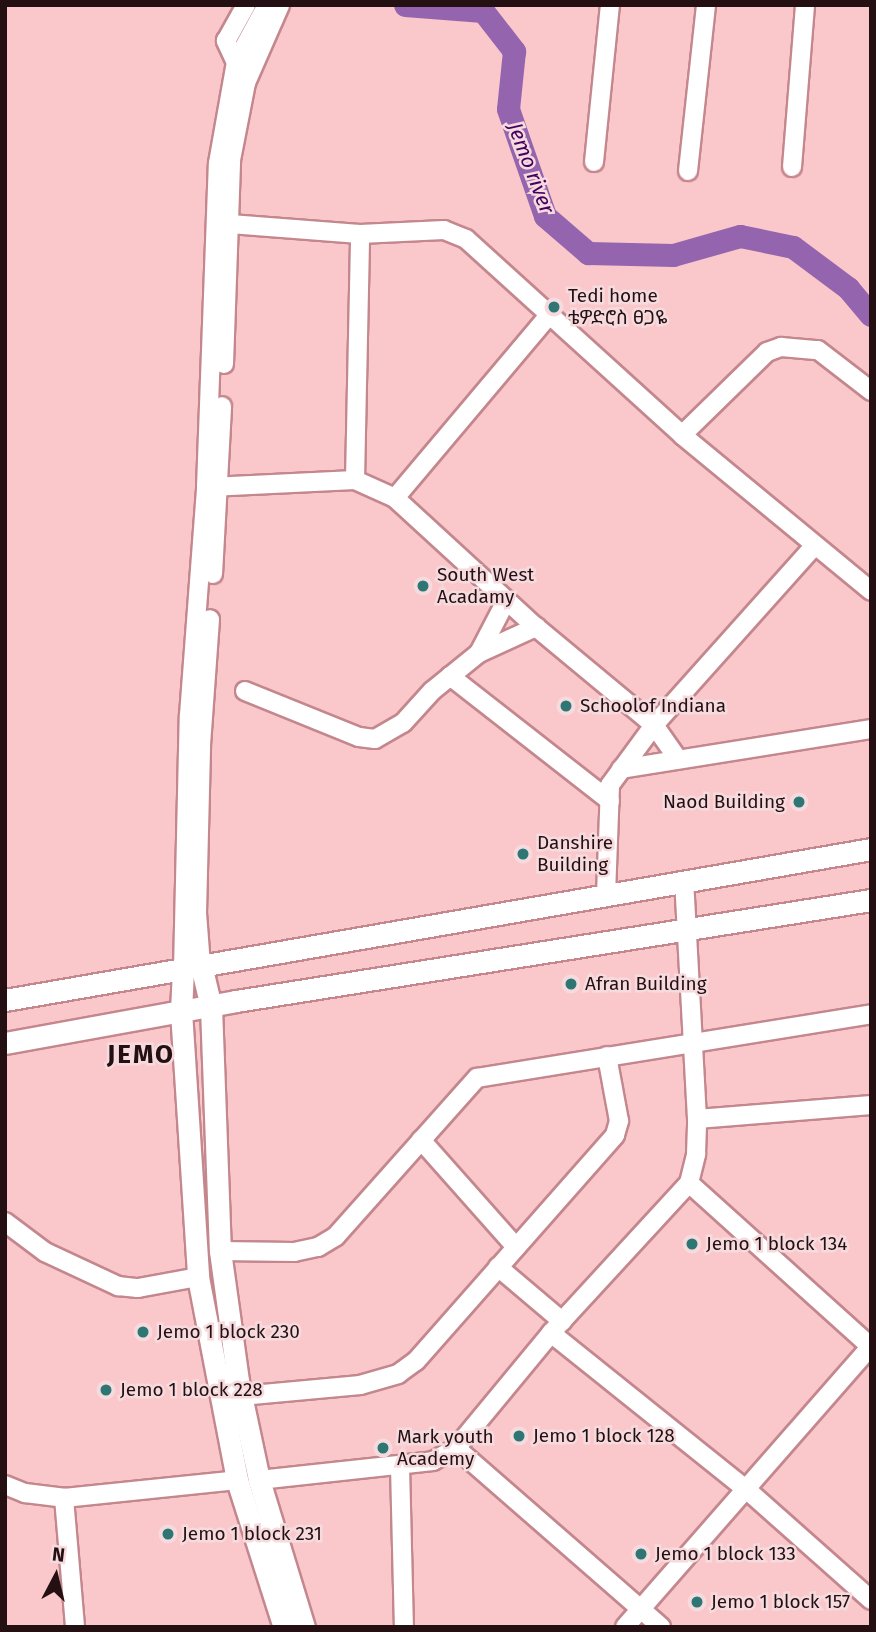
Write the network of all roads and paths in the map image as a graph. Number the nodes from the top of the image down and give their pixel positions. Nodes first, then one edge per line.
1 (246, 5) edge
2 (267, 5) edge
3 (280, 5) edge
4 (610, 5) edge
5 (706, 5) edge
6 (806, 5) edge
7 (236, 62) junction
8 (246, 83) junction
9 (594, 162) dead end
10 (792, 167) dead end
11 (688, 171) dead end
12 (230, 224) junction
13 (360, 234) junction
14 (549, 315) junction
15 (871, 391) edge
16 (682, 435) junction
17 (355, 480) junction
18 (213, 487) junction
19 (395, 498) junction
20 (815, 545) junction
21 (871, 591) edge
22 (506, 601) junction
23 (536, 627) junction
24 (479, 653) junction
25 (450, 676) junction
26 (245, 691) dead end
27 (654, 725) junction
28 (871, 729) edge
29 (678, 759) junction
30 (621, 769) junction
31 (610, 801) junction
32 (871, 849) edge
33 (684, 881) junction
34 (606, 895) junction
35 (871, 900) edge
36 (685, 930) junction
37 (192, 967) junction
38 (263, 998) junction
39 (5, 1000) edge
40 (211, 1007) junction
41 (181, 1011) junction
42 (871, 1014) edge
43 (134, 1021) junction
44 (691, 1041) junction
45 (5, 1043) edge
46 (183, 1043) junction
47 (213, 1052) junction
48 (607, 1056) junction
49 (871, 1105) edge
50 (697, 1119) junction
51 (421, 1140) junction
52 (689, 1183) junction
53 (6, 1225) edge
54 (516, 1247) junction
55 (220, 1251) junction
56 (498, 1267) junction
57 (198, 1277) junction
58 (556, 1327) junction
59 (871, 1346) edge
60 (241, 1396) junction
61 (456, 1448) junction
62 (400, 1466) junction
63 (237, 1480) junction
64 (259, 1480) junction
65 (5, 1485) edge
66 (746, 1489) junction
67 (64, 1498) junction
68 (871, 1600) edge
69 (641, 1609) junction
70 (75, 1627) edge
71 (284, 1627) edge
72 (304, 1627) edge
73 (404, 1627) edge
74 (625, 1627) edge
75 (661, 1627) edge

1 - 7 street
2 - 7 street
3 - 8 street
4 - 9 street
5 - 11 street
6 - 10 street
7 - 8 street
7 - 18 street
8 - 12 street
12 - 13 street
12 - 18 street
13 - 14 street
13 - 17 street
14 - 16 street
14 - 19 street
15 - 16 street
16 - 20 street
17 - 18 street
17 - 19 street
18 - 37 street
19 - 22 street
20 - 21 street
20 - 27 street
22 - 23 street
22 - 24 street
23 - 24 street
23 - 27 street
24 - 25 street
25 - 26 street
25 - 31 street
27 - 29 street
27 - 30 street
28 - 29 street
29 - 30 street
30 - 31 street
31 - 34 street
32 - 33 main road
33 - 34 main road
33 - 36 street
34 - 37 main road
35 - 36 main road
36 - 38 main road
36 - 44 street
37 - 39 main road
37 - 40 main road
37 - 41 main road
38 - 40 main road
38 - 47 main road
40 - 41 main road
40 - 47 main road
41 - 43 main road
41 - 46 main road
42 - 44 street
43 - 45 main road
43 - 46 main road
44 - 48 street
44 - 50 street
46 - 57 main road
47 - 55 main road
48 - 51 street
48 - 54 street
49 - 50 street
50 - 52 street
51 - 54 street
51 - 55 street
52 - 58 street
52 - 59 street
53 - 57 street
54 - 56 street
55 - 60 main road
56 - 58 street
56 - 60 street
57 - 63 main road
58 - 61 street
58 - 66 street
59 - 66 street
60 - 64 main road
61 - 62 street
61 - 69 street
62 - 64 street
62 - 73 street
63 - 67 street
63 - 71 main road
64 - 72 main road
65 - 67 street
66 - 68 street
66 - 69 street
67 - 70 street
69 - 74 street
69 - 75 street

